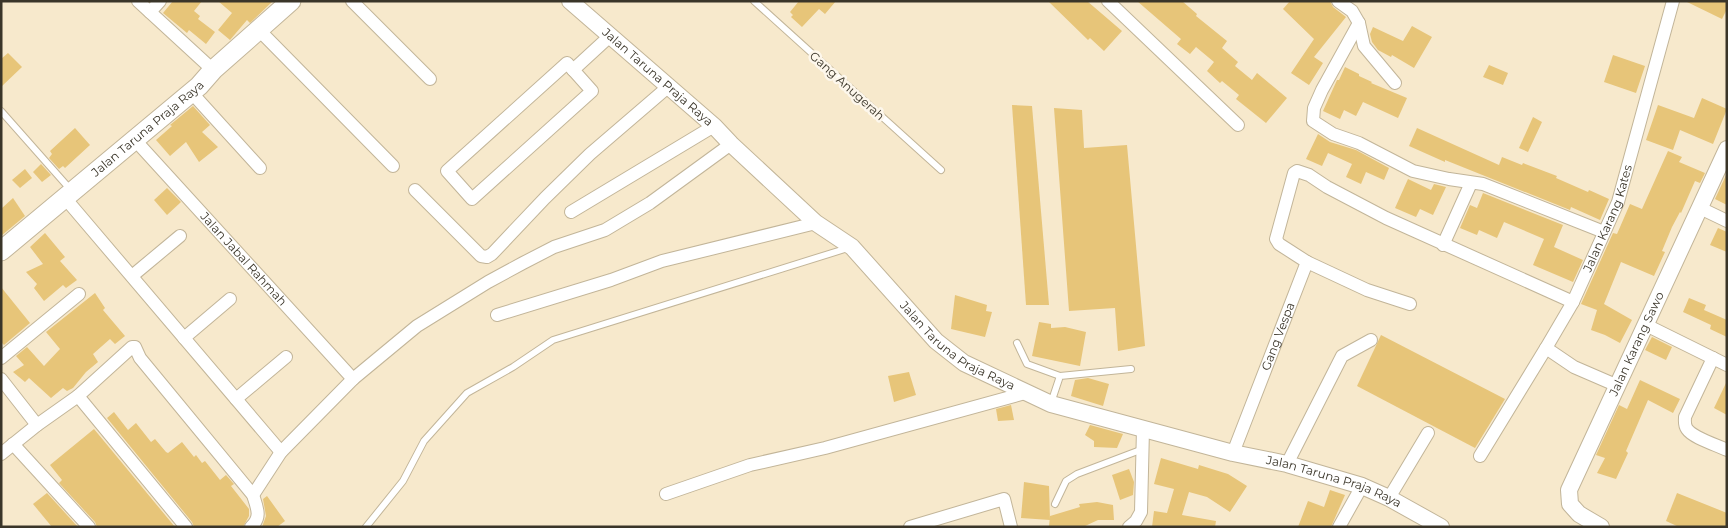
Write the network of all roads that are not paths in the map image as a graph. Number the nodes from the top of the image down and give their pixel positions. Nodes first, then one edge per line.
1 (138, 1) edge
2 (160, 1) edge
3 (291, 1) edge
4 (352, 1) edge
5 (570, 1) edge
6 (754, 1) edge
7 (1108, 1) edge
8 (1338, 1) edge
9 (1673, 1) edge
10 (150, 12) junction
11 (1359, 23) junction
12 (259, 30) junction
13 (610, 36) junction
14 (213, 70) junction
15 (573, 70) junction
16 (430, 78) dead end
17 (1394, 83) dead end
18 (668, 86) junction
19 (192, 92) junction
20 (1, 111) edge
21 (1238, 125) dead end
22 (714, 126) junction
23 (135, 140) junction
24 (731, 144) junction
25 (1727, 149) edge
26 (393, 166) dead end
27 (260, 168) dead end
28 (941, 170) dead end
29 (1471, 183) junction
30 (415, 190) dead end
31 (69, 195) junction
32 (1700, 208) junction
33 (571, 212) dead end
34 (1727, 221) edge
35 (816, 223) junction
36 (1604, 232) junction
37 (180, 236) dead end
38 (1443, 244) junction
39 (852, 247) junction
40 (2, 248) edge
41 (1307, 262) junction
42 (132, 276) junction
43 (79, 294) dead end
44 (230, 299) dead end
45 (1573, 302) junction
46 (1410, 304) dead end
47 (497, 315) dead end
48 (1646, 325) junction
49 (184, 338) junction
50 (1370, 340) dead end
51 (1017, 343) dead end
52 (1546, 348) junction
53 (286, 357) dead end
54 (1, 358) edge
55 (1713, 358) junction
56 (1727, 364) edge
57 (1131, 369) dead end
58 (1060, 376) junction
59 (1, 379) edge
60 (353, 379) junction
61 (1618, 386) junction
62 (1025, 393) junction
63 (78, 396) junction
64 (236, 399) junction
65 (1051, 404) junction
66 (37, 425) junction
67 (1143, 429) junction
68 (1428, 433) dead end
69 (13, 444) junction
70 (1143, 450) junction
71 (1727, 450) edge
72 (281, 452) junction
73 (1233, 453) junction
74 (1, 454) edge
75 (1480, 456) dead end
76 (1287, 464) junction
77 (1362, 486) junction
78 (666, 494) dead end
79 (253, 495) junction
80 (1389, 498) junction
81 (1055, 504) dead end
82 (935, 523) edge
83 (89, 527) edge
84 (186, 527) edge
85 (251, 527) edge
86 (366, 527) edge
87 (910, 527) edge
88 (1011, 527) edge
89 (1130, 527) edge
90 (1339, 527) edge
91 (1441, 527) edge
92 (1601, 527) edge

1 - 10 street
2 - 10 street
3 - 12 main road, Jalan Taruna Praja Raya
4 - 16 street
5 - 13 street, Jalan Taruna Praja Raya
6 - 28 lane, Gang Anugerah
7 - 21 street
8 - 11 street
9 - 36 street, Jalan Karang Kates
10 - 14 street
11 - 17 street
11 - 29 street
12 - 14 main road, Jalan Taruna Praja Raya
12 - 26 street
13 - 15 street
13 - 18 street, Jalan Taruna Praja Raya
14 - 19 main road, Jalan Taruna Praja Raya
15 - 15 street
18 - 22 street, Jalan Taruna Praja Raya
18 - 30 street
19 - 23 main road, Jalan Taruna Praja Raya
19 - 27 street
20 - 31 lane
22 - 24 street, Jalan Taruna Praja Raya
22 - 33 street
23 - 31 main road, Jalan Taruna Praja Raya
23 - 60 street, Jalan Jabal Rahmah
24 - 35 street, Jalan Taruna Praja Raya
24 - 60 street
25 - 32 street, Jalan Karang Sawo
29 - 36 street
29 - 38 street
31 - 40 main road, Jalan Taruna Praja Raya
31 - 42 street
32 - 34 street
32 - 48 street, Jalan Karang Sawo
35 - 39 street, Jalan Taruna Praja Raya
35 - 47 street
36 - 45 street, Jalan Karang Kates
37 - 42 street
38 - 41 street
38 - 45 street
39 - 62 street, Jalan Taruna Praja Raya
39 - 86 lane
41 - 46 street
41 - 73 street, Gang Vespa
42 - 49 street
43 - 54 street
44 - 49 street
45 - 52 street, Jalan Karang Kates
48 - 55 street
48 - 61 street, Jalan Karang Sawo
49 - 64 street
50 - 76 street
51 - 58 lane
52 - 61 street
52 - 75 street, Jalan Karang Kates
53 - 64 street
55 - 56 street
55 - 71 street
57 - 58 lane
58 - 65 lane
59 - 66 street
60 - 72 street
61 - 92 street, Jalan Karang Sawo
62 - 65 street, Jalan Taruna Praja Raya
62 - 78 street
63 - 66 street
63 - 79 street
63 - 84 street
64 - 72 street
65 - 67 street, Jalan Taruna Praja Raya
66 - 69 street
67 - 70 street
67 - 73 street, Jalan Taruna Praja Raya
68 - 80 street
69 - 74 street
69 - 83 street
70 - 81 lane
70 - 89 street
72 - 79 street
73 - 76 street, Jalan Taruna Praja Raya
76 - 77 street, Jalan Taruna Praja Raya
77 - 80 street, Jalan Taruna Praja Raya
77 - 90 street
79 - 85 street
80 - 91 street, Jalan Taruna Praja Raya
82 - 87 street
82 - 88 street

